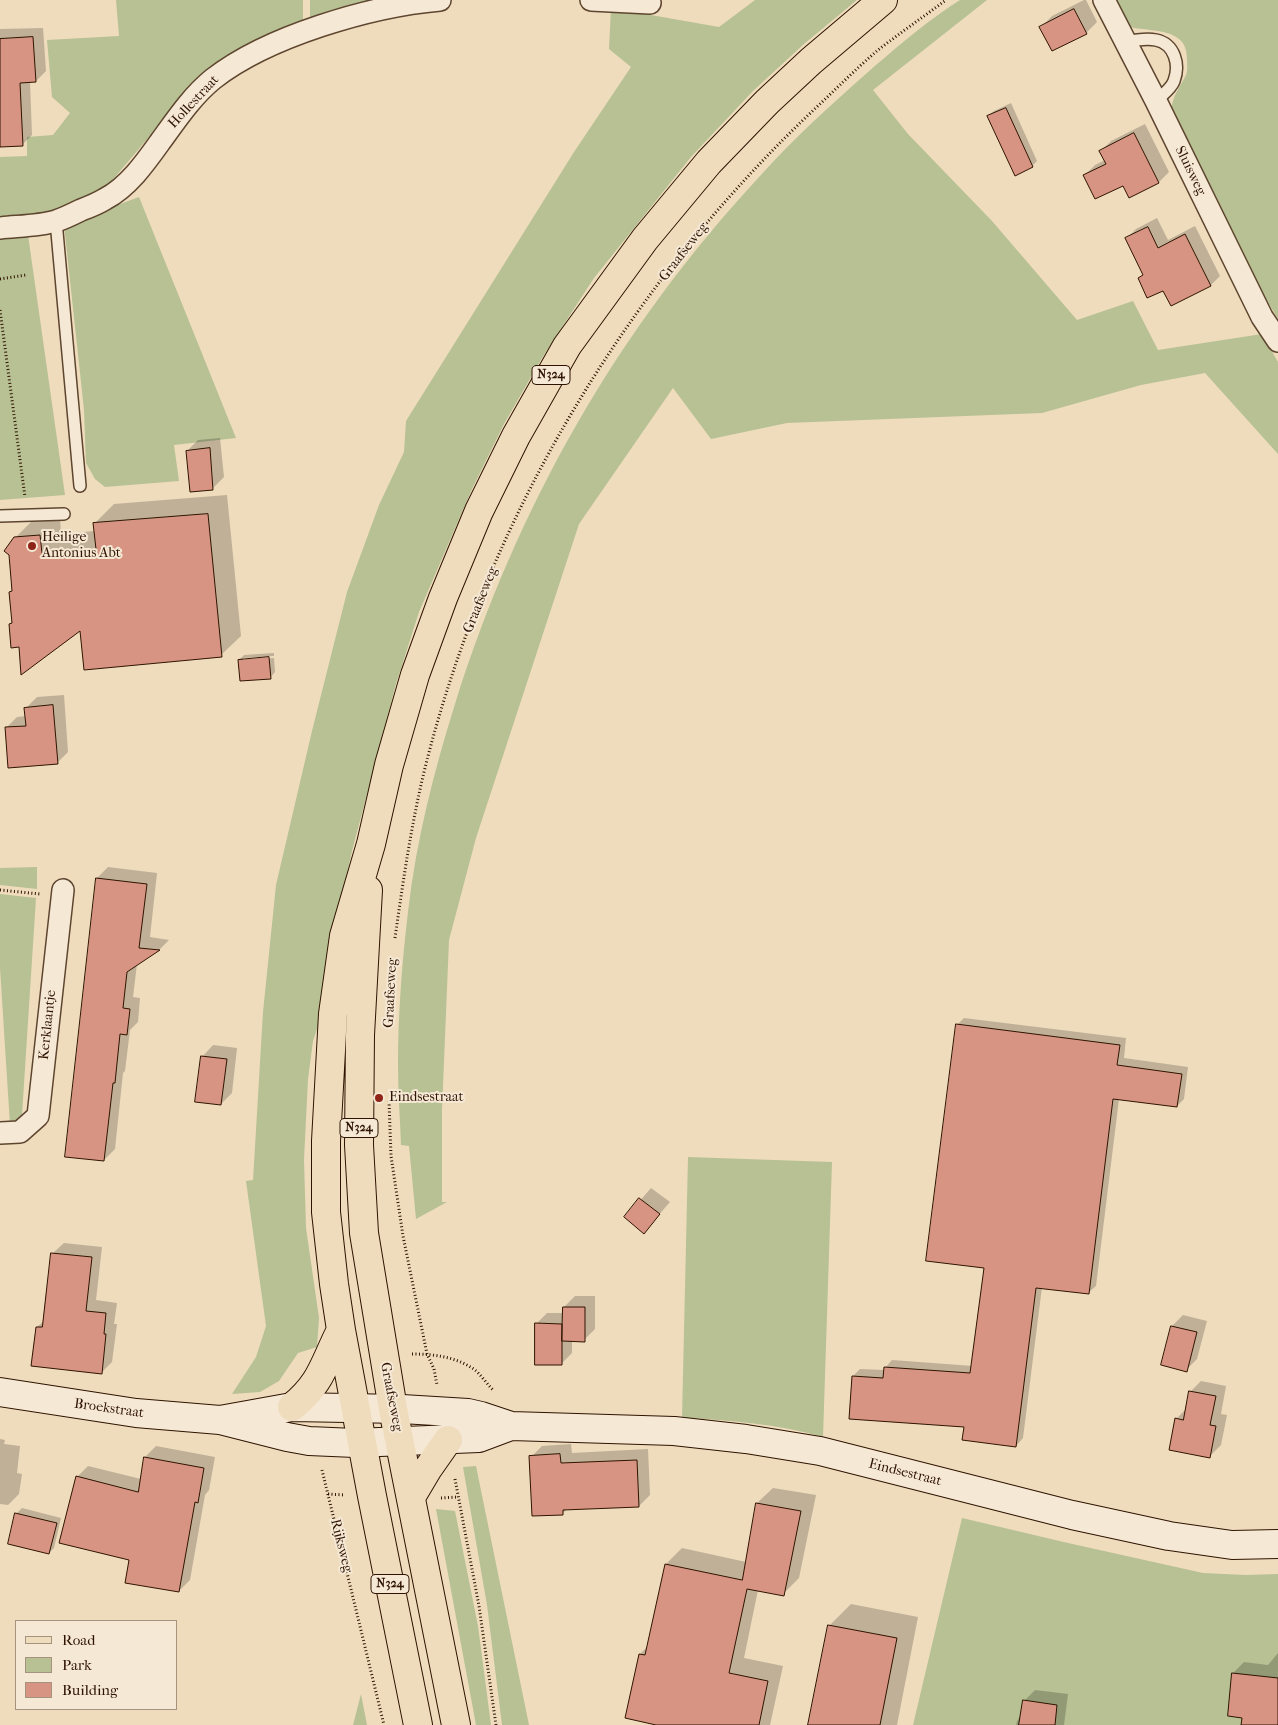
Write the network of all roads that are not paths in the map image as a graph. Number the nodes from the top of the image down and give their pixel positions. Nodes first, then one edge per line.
1 (440, 0) edge
2 (591, 0) edge
3 (883, 0) edge
4 (1104, 0) edge
5 (650, 3) dead end
6 (1126, 42) junction
7 (1156, 101) junction
8 (56, 221) junction
9 (0, 228) edge
10 (1278, 341) edge
11 (80, 486) dead end
12 (64, 514) dead end
13 (0, 516) edge
14 (371, 844) junction
15 (63, 893) road end
16 (0, 1133) edge
17 (341, 1330) junction
18 (0, 1392) edge
19 (292, 1407) junction
20 (356, 1408) junction
21 (394, 1409) junction
22 (220, 1420) junction
23 (511, 1426) junction
24 (448, 1440) junction
25 (362, 1442) junction
26 (400, 1442) junction
27 (411, 1497) junction
28 (1278, 1544) edge
29 (418, 1725) edge
30 (456, 1725) edge

1 - 8 street, Hollestraat
2 - 5 street
3 - 14 main road, Graafseweg / N324
4 - 6 street, Sluisweg
6 - 7 street, Sluisweg
6 - 7 lane
7 - 10 street, Sluisweg
8 - 9 street, Hollestraat
8 - 11 lane
12 - 13 lane
14 - 17 main road, Graafseweg / N324
14 - 21 main road, Graafseweg / N324
15 - 16 street, Kerklaantje
17 - 19 main road
17 - 20 main road, Graafseweg / N324
18 - 22 street, Broekstraat
19 - 20 street, Broekstraat
19 - 22 street, Broekstraat
20 - 21 street, Broekstraat
20 - 25 main road, N324
21 - 23 street, Eindsestraat
21 - 26 main road, Graafseweg / N324
22 - 25 street, Broekstraat
23 - 24 street, Eindsestraat
23 - 28 street, Eindsestraat
24 - 26 street, Eindsestraat
24 - 27 main road
25 - 26 street, Broekstraat
25 - 29 main road, N324
26 - 27 main road, N324
27 - 30 main road, N324

